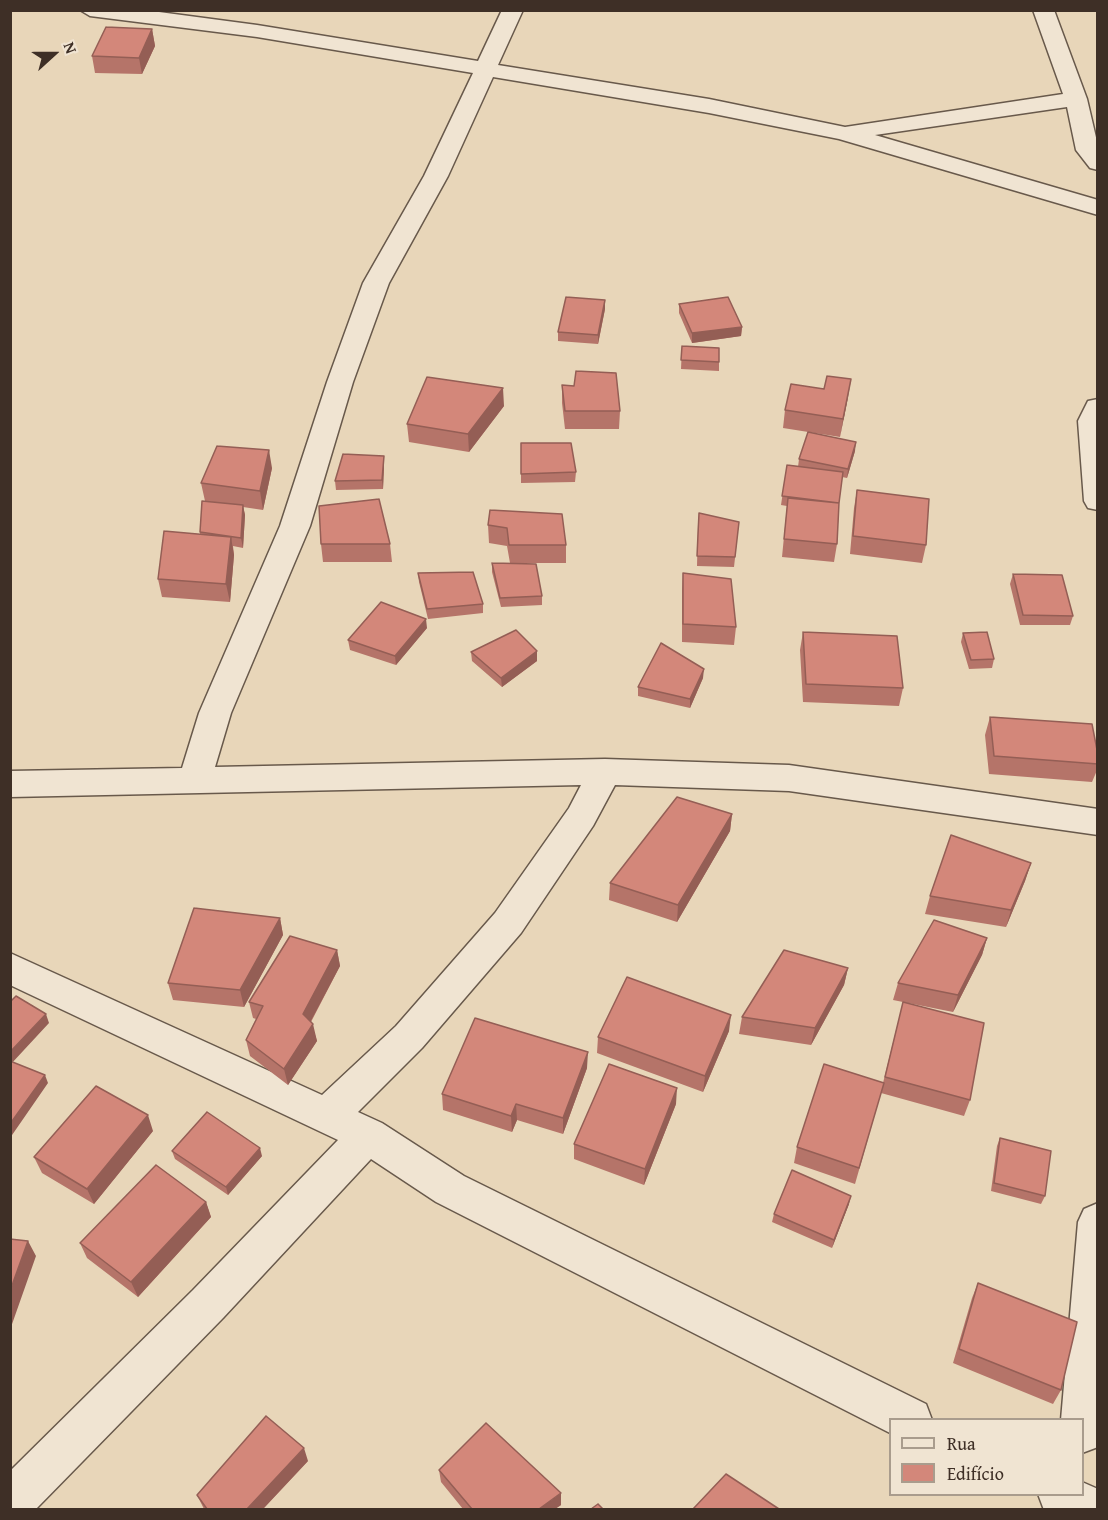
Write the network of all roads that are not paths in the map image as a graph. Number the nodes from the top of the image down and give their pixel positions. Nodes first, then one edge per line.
1 (90, 10) edge
2 (513, 10) edge
3 (1043, 10) edge
4 (487, 68) junction
5 (1076, 99) junction
6 (843, 133) junction
7 (1098, 163) edge
8 (1098, 208) edge
9 (1098, 407) edge
10 (1098, 501) edge
11 (605, 771) junction
12 (194, 781) junction
13 (10, 783) edge
14 (1098, 822) edge
15 (10, 969) edge
16 (327, 1116) junction
17 (368, 1135) junction
18 (1098, 1222) edge
19 (908, 1418) edge
20 (1084, 1418) edge
21 (10, 1503) edge

1 - 4 street
2 - 4 street
3 - 5 street
4 - 6 street
4 - 12 street
5 - 6 street
5 - 7 street
6 - 8 street
9 - 10 street
11 - 12 street
11 - 14 street
11 - 16 street
12 - 13 street
15 - 16 street
16 - 17 street
17 - 19 street
17 - 21 street
18 - 20 street

